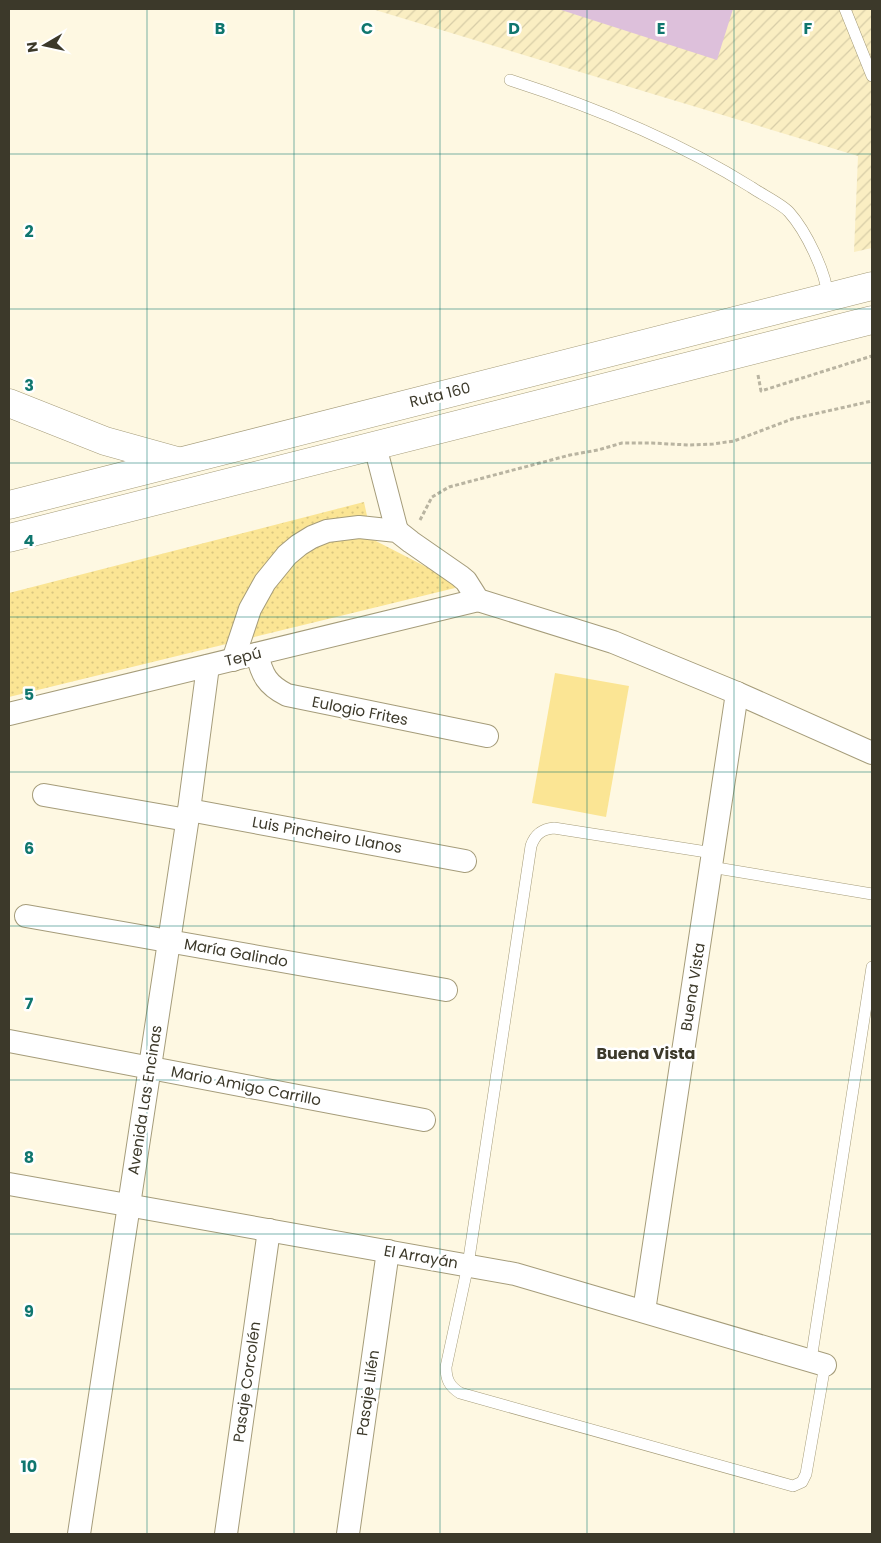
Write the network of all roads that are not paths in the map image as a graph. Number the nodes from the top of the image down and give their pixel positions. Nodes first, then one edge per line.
1 (846, 9) edge
2 (872, 76) edge
3 (510, 80) dead end
4 (872, 286) edge
5 (828, 297) junction
6 (872, 320) edge
7 (9, 403) edge
8 (375, 446) junction
9 (178, 461) junction
10 (9, 505) edge
11 (397, 531) junction
12 (9, 538) edge
13 (478, 600) junction
14 (257, 654) junction
15 (233, 660) junction
16 (208, 666) junction
17 (736, 693) junction
18 (9, 714) edge
19 (487, 736) dead end
20 (872, 752) edge
21 (44, 795) dead end
22 (188, 815) junction
23 (712, 860) junction
24 (465, 861) dead end
25 (872, 894) edge
26 (26, 916) dead end
27 (169, 941) junction
28 (872, 967) edge
29 (446, 990) dead end
30 (9, 1041) edge
31 (150, 1068) junction
32 (424, 1120) dead end
33 (9, 1184) edge
34 (129, 1205) junction
35 (269, 1230) junction
36 (388, 1251) junction
37 (468, 1265) junction
38 (644, 1311) junction
39 (818, 1362) junction
40 (80, 1534) edge
41 (226, 1534) edge
42 (348, 1534) edge

1 - 2 lane
3 - 5 lane
4 - 5 highway, Ruta 160
5 - 9 highway, Ruta 160
6 - 8 highway
7 - 9 highway
8 - 11 street
8 - 12 highway
9 - 10 highway, Ruta 160
11 - 13 street
11 - 15 street
13 - 14 street, Tepú
13 - 17 street
14 - 15 street, Tepú
14 - 19 street, Eulogio Frites
15 - 16 street, Tepú
16 - 18 street, Tepú
16 - 22 street, Avenida Las Encinas
17 - 20 street
17 - 23 street, Buena Vista
21 - 22 street, Luis Pincheiro Llanos
22 - 24 street, Luis Pincheiro Llanos
22 - 27 street, Avenida Las Encinas
23 - 25 lane
23 - 37 lane
23 - 38 street, Buena Vista
26 - 27 street, María Galindo
27 - 29 street, María Galindo
27 - 31 street, Avenida Las Encinas
28 - 39 lane
30 - 31 street, Mario Amigo Carrillo
31 - 32 street, Mario Amigo Carrillo
31 - 34 street, Avenida Las Encinas
33 - 34 street, El Arrayán
34 - 35 street, El Arrayán
34 - 40 street, Avenida Las Encinas
35 - 36 street, El Arrayán
35 - 41 street, Pasaje Corcolén
36 - 37 street, El Arrayán
36 - 42 street, Pasaje Lilén
37 - 38 street, El Arrayán
37 - 39 lane
38 - 39 street, El Arrayán

